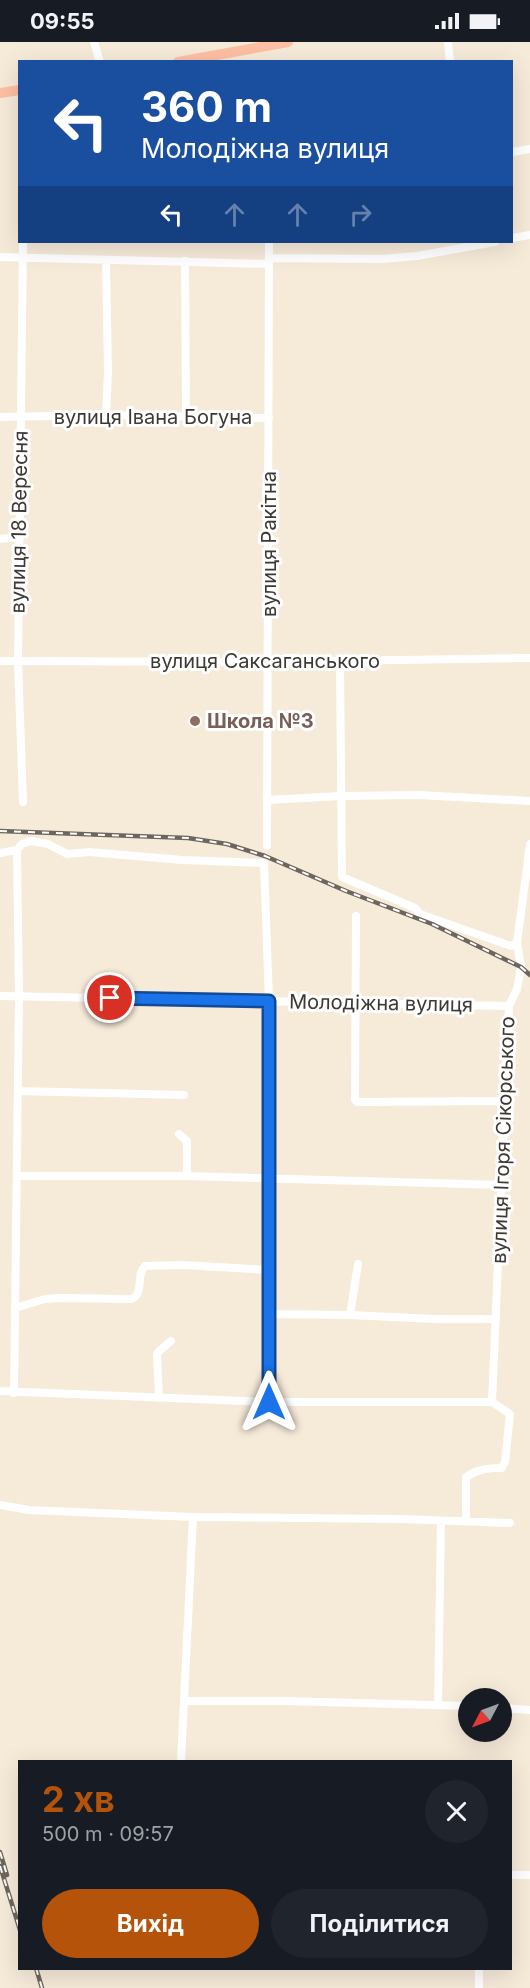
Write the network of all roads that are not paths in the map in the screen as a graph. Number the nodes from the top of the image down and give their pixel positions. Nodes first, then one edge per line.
1 (94, 42) edge
2 (288, 42) edge
3 (448, 42) edge
4 (99, 60) edge
5 (189, 60) edge
6 (450, 60) edge
7 (18, 90) edge
8 (0, 93) edge
9 (530, 149) edge
10 (513, 152) edge
11 (530, 235) edge
12 (513, 238) edge
13 (23, 243) edge
14 (269, 243) edge
15 (489, 243) edge
16 (0, 257) edge
17 (22, 258) junction
18 (106, 260) junction
19 (184, 261) junction
20 (269, 261) junction
21 (106, 415) junction
22 (0, 417) edge
23 (21, 417) junction
24 (186, 417) junction
25 (269, 418) junction
26 (20, 537) junction
27 (0, 539) edge
28 (530, 658) edge
29 (0, 661) edge
30 (18, 661) junction
31 (268, 662) junction
32 (340, 662) junction
33 (341, 796) junction
34 (267, 800) junction
35 (530, 801) edge
36 (23, 802) dead end
37 (530, 844) edge
38 (267, 846) dead end
39 (17, 850) junction
40 (0, 853) edge
41 (356, 916) dead end
42 (517, 943) junction
43 (0, 996) edge
44 (19, 996) junction
45 (269, 1001) junction
46 (355, 1003) junction
47 (509, 1006) junction
48 (18, 1091) junction
49 (184, 1095) dead end
50 (505, 1101) junction
51 (179, 1134) dead end
52 (16, 1176) junction
53 (187, 1176) junction
54 (270, 1178) junction
55 (502, 1185) junction
56 (358, 1264) dead end
57 (269, 1270) junction
58 (15, 1308) junction
59 (269, 1314) junction
60 (350, 1315) junction
61 (496, 1319) junction
62 (171, 1341) dead end
63 (0, 1391) edge
64 (14, 1393) junction
65 (159, 1398) junction
66 (269, 1402) junction
67 (492, 1402) junction
68 (0, 1505) edge
69 (193, 1517) junction
70 (441, 1521) junction
71 (466, 1521) junction
72 (510, 1523) dead end
73 (184, 1701) junction
74 (438, 1705) junction
75 (458, 1706) edge
76 (512, 1709) edge
77 (530, 1710) edge
78 (181, 1760) edge
79 (512, 1875) edge
80 (530, 1875) edge
81 (478, 1970) edge
82 (478, 1988) edge

1 - 4 street
2 - 5 main road
3 - 6 street
7 - 8 main road
9 - 10 street
11 - 12 street
13 - 17 street, вулиця 18 Вересня
14 - 20 street, вулиця Ракітна
15 - 20 street
16 - 17 street
17 - 18 street
17 - 23 street, вулиця 18 Вересня
18 - 19 street
18 - 21 street
19 - 20 street
19 - 24 street
20 - 25 street, вулиця Ракітна
21 - 23 street, вулиця Івана Богуна
21 - 24 street, вулиця Івана Богуна
22 - 23 street, вулиця Івана Богуна
23 - 26 street, вулиця 18 Вересня
24 - 25 street, вулиця Івана Богуна
25 - 31 street, вулиця Ракітна
26 - 27 street
26 - 30 street, вулиця 18 Вересня
28 - 32 street, вулиця Саксаганського
29 - 30 street, вулиця Саксаганського
30 - 31 street, вулиця Саксаганського
30 - 36 street, вулиця 18 Вересня
31 - 32 street, вулиця Саксаганського
31 - 34 street, вулиця Ракітна
32 - 33 street
33 - 34 street
33 - 35 street
33 - 42 street
34 - 38 street, вулиця Ракітна
37 - 42 street, вулиця Ігоря Сікорського
39 - 40 street
39 - 44 street
39 - 45 street
41 - 46 street
42 - 47 street, вулиця Ігоря Сікорського
43 - 44 street, Молодіжна вулиця
44 - 45 street, Молодіжна вулиця
44 - 48 street
45 - 46 street, Молодіжна вулиця
45 - 54 street
46 - 47 street, Молодіжна вулиця
46 - 50 street
47 - 50 street, вулиця Ігоря Сікорського
48 - 49 street
48 - 52 street
50 - 55 street, вулиця Ігоря Сікорського
51 - 53 street
52 - 53 street
52 - 58 street
53 - 54 street
54 - 55 street
54 - 57 street
55 - 61 street, вулиця Ігоря Сікорського
56 - 60 street
57 - 58 street
57 - 59 street
58 - 64 street
59 - 60 street
59 - 66 street
60 - 61 street
61 - 67 street, вулиця Ігоря Сікорського
62 - 65 street
63 - 64 street
64 - 65 street
65 - 66 street
66 - 67 street
67 - 71 street
68 - 69 street
69 - 70 street
69 - 73 street
70 - 71 street
70 - 74 street
71 - 72 street
73 - 74 street
73 - 78 street
74 - 75 street
76 - 77 street
79 - 80 street
81 - 82 street

